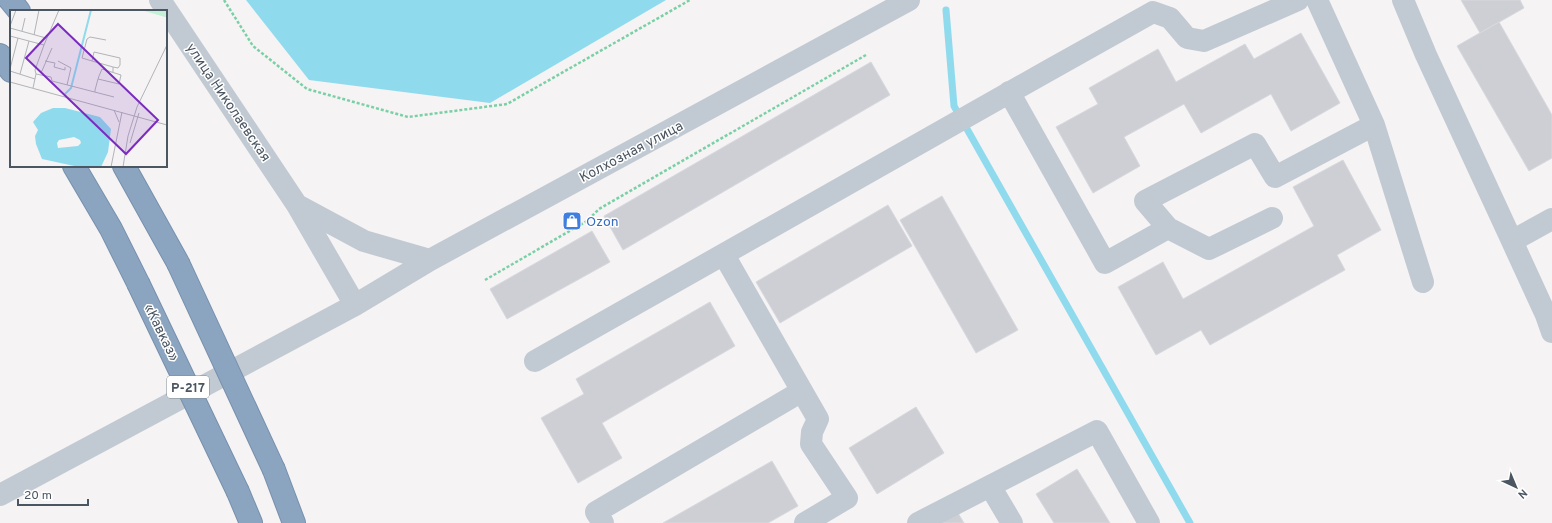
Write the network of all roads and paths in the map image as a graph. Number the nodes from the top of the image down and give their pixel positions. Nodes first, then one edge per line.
1 (10, 0) edge
2 (160, 0) edge
3 (224, 0) edge
4 (690, 0) edge
5 (909, 0) edge
6 (1298, 0) edge
7 (1317, 0) edge
8 (1403, 0) edge
9 (18, 10) edge
10 (167, 10) edge
11 (167, 10) edge
12 (0, 55) edge
13 (866, 55) dead end
14 (10, 70) edge
15 (1009, 92) junction
16 (1374, 125) junction
17 (75, 167) edge
18 (125, 167) edge
19 (297, 205) junction
20 (1272, 218) dead end
21 (1552, 219) edge
22 (1168, 228) junction
23 (1512, 241) junction
24 (724, 255) junction
25 (430, 260) junction
26 (485, 280) dead end
27 (1423, 282) dead end
28 (355, 305) junction
29 (1550, 319) edge
30 (534, 361) dead end
31 (802, 391) junction
32 (990, 486) junction
33 (0, 495) edge
34 (251, 523) edge
35 (294, 523) edge
36 (603, 523) edge
37 (805, 523) edge
38 (918, 523) edge
39 (1012, 523) edge
40 (1149, 523) edge

1 - 9 highway
2 - 11 street, улица Николаевская
3 - 4 path
5 - 25 street, Колхозная улица
6 - 15 street
7 - 16 street
8 - 23 street
10 - 19 street, улица Николаевская
12 - 14 highway
13 - 26 path
15 - 22 street
15 - 24 street
16 - 22 street
16 - 27 street
17 - 34 highway, «Кавказ» / Р-217, bridge
18 - 35 highway, Р-217, bridge
19 - 25 street, улица Николаевская
19 - 28 street, улица Николаевская
20 - 22 street
21 - 23 street
23 - 29 street
24 - 30 street
24 - 31 street
25 - 28 street, Колхозная улица
28 - 33 street, Колхозная улица
31 - 36 street
31 - 37 street
32 - 38 street
32 - 39 street
32 - 40 street

